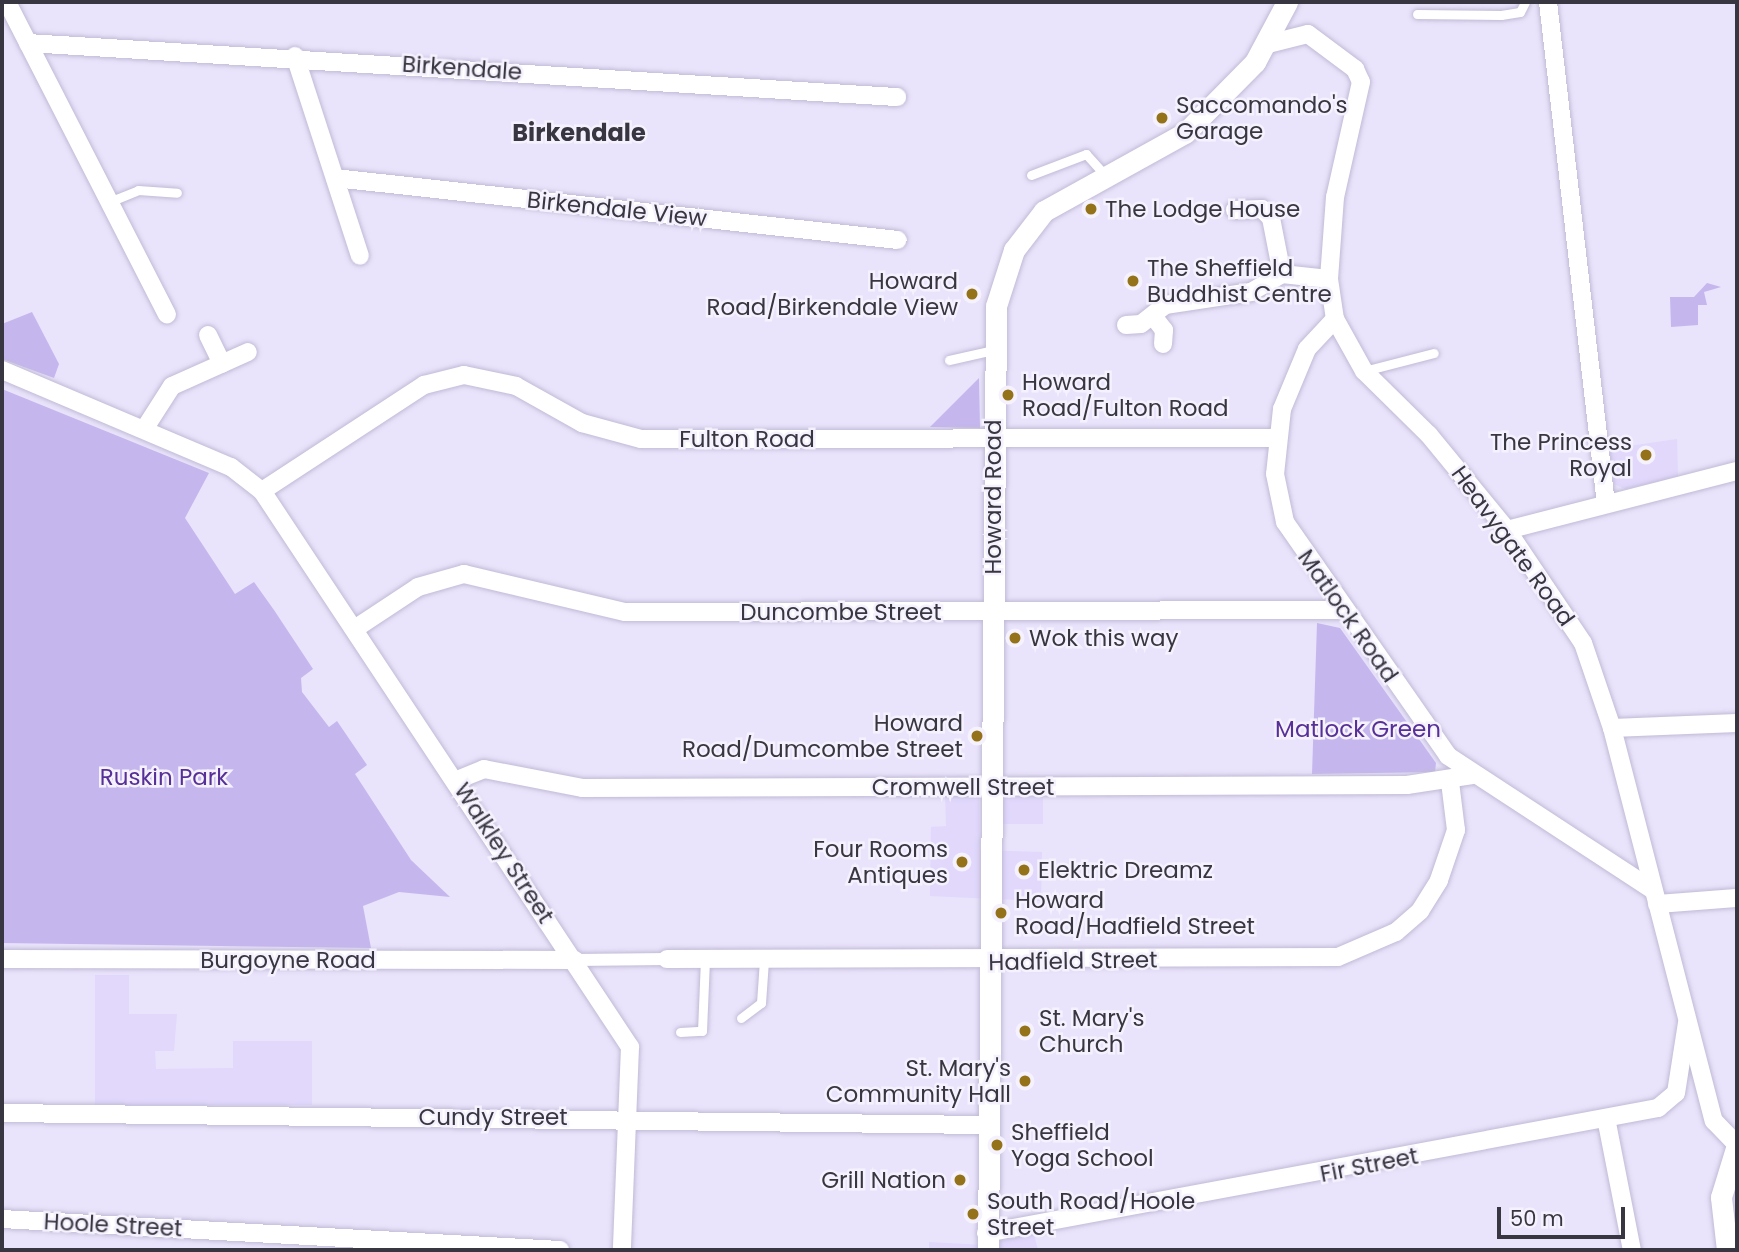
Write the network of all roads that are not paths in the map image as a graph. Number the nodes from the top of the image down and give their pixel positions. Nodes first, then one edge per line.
1 (7, 2) edge
2 (1287, 2) edge
3 (1525, 2) edge
4 (1548, 2) edge
5 (1417, 14) dead end
6 (28, 43) junction
7 (1268, 44) junction
8 (295, 56) junction
9 (897, 97) dead end
10 (1031, 175) dead end
11 (1106, 176) junction
12 (335, 177) junction
13 (177, 193) dead end
14 (108, 202) junction
15 (1235, 210) dead end
16 (898, 240) dead end
17 (360, 256) dead end
18 (1282, 274) junction
19 (1329, 279) junction
20 (167, 314) dead end
21 (1153, 316) junction
22 (1335, 319) junction
23 (1126, 326) dead end
24 (208, 335) dead end
25 (1163, 344) dead end
26 (993, 350) junction
27 (248, 352) dead end
28 (1434, 354) dead end
29 (949, 360) dead end
30 (222, 364) junction
31 (2, 370) edge
32 (1364, 370) junction
33 (145, 428) junction
34 (1277, 438) junction
35 (993, 441) junction
36 (1737, 471) edge
37 (262, 491) junction
38 (1606, 504) junction
39 (1507, 530) junction
40 (1346, 610) junction
41 (993, 614) junction
42 (356, 628) junction
43 (1737, 723) edge
44 (1612, 728) junction
45 (1472, 775) junction
46 (457, 780) junction
47 (1450, 782) junction
48 (990, 787) junction
49 (1655, 897) junction
50 (1737, 898) edge
51 (2, 959) edge
52 (667, 959) joint
53 (705, 959) junction
54 (575, 960) junction
55 (764, 960) junction
56 (987, 962) junction
57 (741, 1018) dead end
58 (1687, 1023) junction
59 (680, 1032) dead end
60 (2, 1113) edge
61 (628, 1118) junction
62 (1606, 1118) junction
63 (985, 1125) junction
64 (1737, 1145) edge
65 (2, 1219) edge
66 (987, 1241) edge
67 (560, 1250) edge
68 (622, 1250) edge
69 (1632, 1250) edge
70 (1727, 1250) edge

1 - 6 street
2 - 7 street, Howard Road
3 - 5 lane
4 - 38 street
6 - 8 street, Birkendale
6 - 14 street
7 - 11 street, Howard Road
7 - 19 street, Heavygate Road
8 - 9 street, Birkendale
8 - 12 street
10 - 11 lane
11 - 26 street, Howard Road
12 - 16 street, Birkendale View
12 - 17 street
13 - 14 lane
14 - 20 street
15 - 18 street
18 - 19 street
18 - 21 street
19 - 22 street, Heavygate Road
21 - 23 street
21 - 25 street
22 - 32 street, Heavygate Road
22 - 34 street, Matlock Road
24 - 30 street
26 - 29 lane
26 - 35 street, Howard Road
27 - 30 street
28 - 32 lane
30 - 33 street
31 - 33 street, Walkley Street
32 - 39 street, Heavygate Road
33 - 37 street, Walkley Street
34 - 35 street, Fulton Road
34 - 40 street, Matlock Road
35 - 37 street, Fulton Road
35 - 41 street, Howard Road
36 - 38 street
37 - 42 street, Walkley Street
38 - 39 street
39 - 44 street, Heavygate Road
40 - 41 street, Duncombe Street
40 - 45 street, Matlock Road
41 - 42 street, Duncombe Street
41 - 48 street, Howard Road
42 - 46 street, Walkley Street
43 - 44 street
44 - 49 street, Heavygate Road
45 - 47 street, Cromwell Street
45 - 49 street, Matlock Road
46 - 48 street, Cromwell Street
46 - 54 street, Walkley Street
47 - 48 street, Cromwell Street
47 - 56 street, Hadfield Street
48 - 56 street, Howard Road
49 - 50 street
49 - 58 street, Heavygate Road
51 - 54 street, Burgoyne Road
52 - 53 street, Hadfield Street
52 - 54 street, Hadfield Street
53 - 55 street, Hadfield Street
53 - 59 lane
54 - 61 street, Walkley Street
55 - 56 street, Hadfield Street
55 - 57 lane
56 - 63 street, Howard Road
58 - 62 street, Fir Street
58 - 64 street, Heavygate Road
60 - 61 street, Cundy Street
61 - 63 street, Cundy Street
61 - 68 street, Walkley Street
62 - 66 street, Fir Street
62 - 69 street
63 - 66 street, Howard Road
64 - 70 street, Heavygate Road
65 - 67 street, Hoole Street

